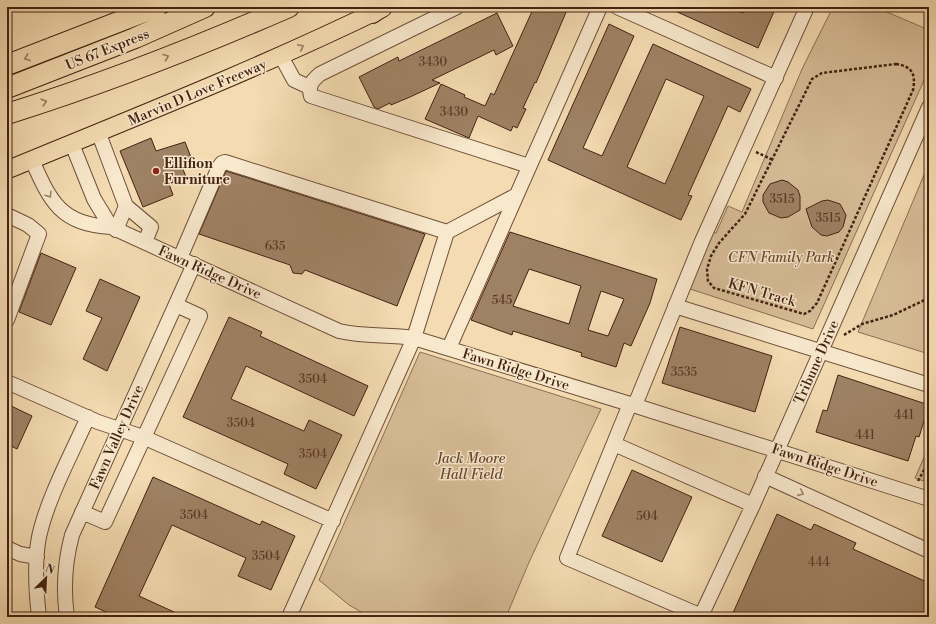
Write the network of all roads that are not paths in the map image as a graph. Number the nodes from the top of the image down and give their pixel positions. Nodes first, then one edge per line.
1 (120, 7) edge
2 (157, 7) edge
3 (205, 7) edge
4 (290, 7) edge
5 (457, 7) edge
6 (600, 7) edge
7 (617, 7) edge
8 (807, 7) edge
9 (379, 9) edge
10 (46, 51) junction
11 (281, 56) junction
12 (7, 66) edge
13 (776, 78) junction
14 (309, 87) junction
15 (7, 88) edge
16 (929, 107) edge
17 (7, 114) edge
18 (925, 125) edge
19 (99, 134) junction
20 (72, 144) junction
21 (32, 160) junction
22 (529, 166) junction
23 (7, 170) edge
24 (515, 196) junction
25 (126, 206) junction
26 (7, 211) edge
27 (114, 229) junction
28 (447, 232) junction
29 (145, 242) junction
30 (180, 258) junction
31 (194, 264) junction
32 (176, 305) junction
33 (675, 306) junction
34 (7, 320) edge
35 (414, 338) junction
36 (449, 348) junction
37 (827, 353) junction
38 (7, 382) edge
39 (929, 385) edge
40 (633, 405) junction
41 (88, 417) junction
42 (120, 428) junction
43 (143, 437) junction
44 (614, 444) junction
45 (777, 450) junction
46 (765, 476) junction
47 (929, 498) edge
48 (753, 505) junction
49 (82, 512) junction
50 (333, 521) junction
51 (7, 548) edge
52 (929, 551) edge
53 (37, 557) junction
54 (702, 616) edge
55 (39, 617) edge
56 (67, 617) edge
57 (289, 617) edge

1 - 10 highway
2 - 10 highway
3 - 15 highway, US 67 Express
17 -> 4 highway
5 - 14 street
6 - 22 street
7 - 13 street
8 - 13 street
11 -> 9 main road, Marvin D Love Freeway
10 -> 12 highway
11 - 14 street
11 - 19 main road, Marvin D Love Freeway
13 - 33 street
14 - 22 street
16 - 18 street, Tribune Drive
18 - 37 street, Tribune Drive
19 - 20 main road, Marvin D Love Freeway
19 - 25 street
20 - 21 main road, Marvin D Love Freeway
20 - 27 street
21 - 23 main road, Marvin D Love Freeway
21 -> 27 street, Fawn Ridge Drive
22 - 24 street
24 - 28 street
24 - 36 street
25 - 27 street
25 - 29 street
26 - 34 street
27 - 29 street, Fawn Ridge Drive
28 - 30 street
28 - 35 street
29 - 30 street, Fawn Ridge Drive
30 - 31 street, Fawn Ridge Drive
31 - 32 street, Fawn Valley Drive
31 - 35 street, Fawn Ridge Drive
32 - 42 street, Fawn Valley Drive
32 - 43 street
33 - 37 street
33 - 40 street
35 - 36 street, Fawn Ridge Drive
35 - 50 street
36 - 40 street, Fawn Ridge Drive
37 - 39 street
37 - 45 street, Tribune Drive
38 - 41 street
40 - 44 street
40 - 45 street, Fawn Ridge Drive
41 - 42 street
41 - 53 street
42 - 43 street
42 - 49 street, Fawn Valley Drive
43 - 49 street
43 - 50 street
44 - 48 street
44 - 54 street
45 - 46 street, Tribune Drive
45 - 47 street, Fawn Ridge Drive
46 - 48 street, Tribune Drive
46 -> 52 street
48 - 54 street, Tribune Drive
49 - 56 street, Fawn Valley Drive
50 - 57 street
51 - 53 street
53 - 55 street

